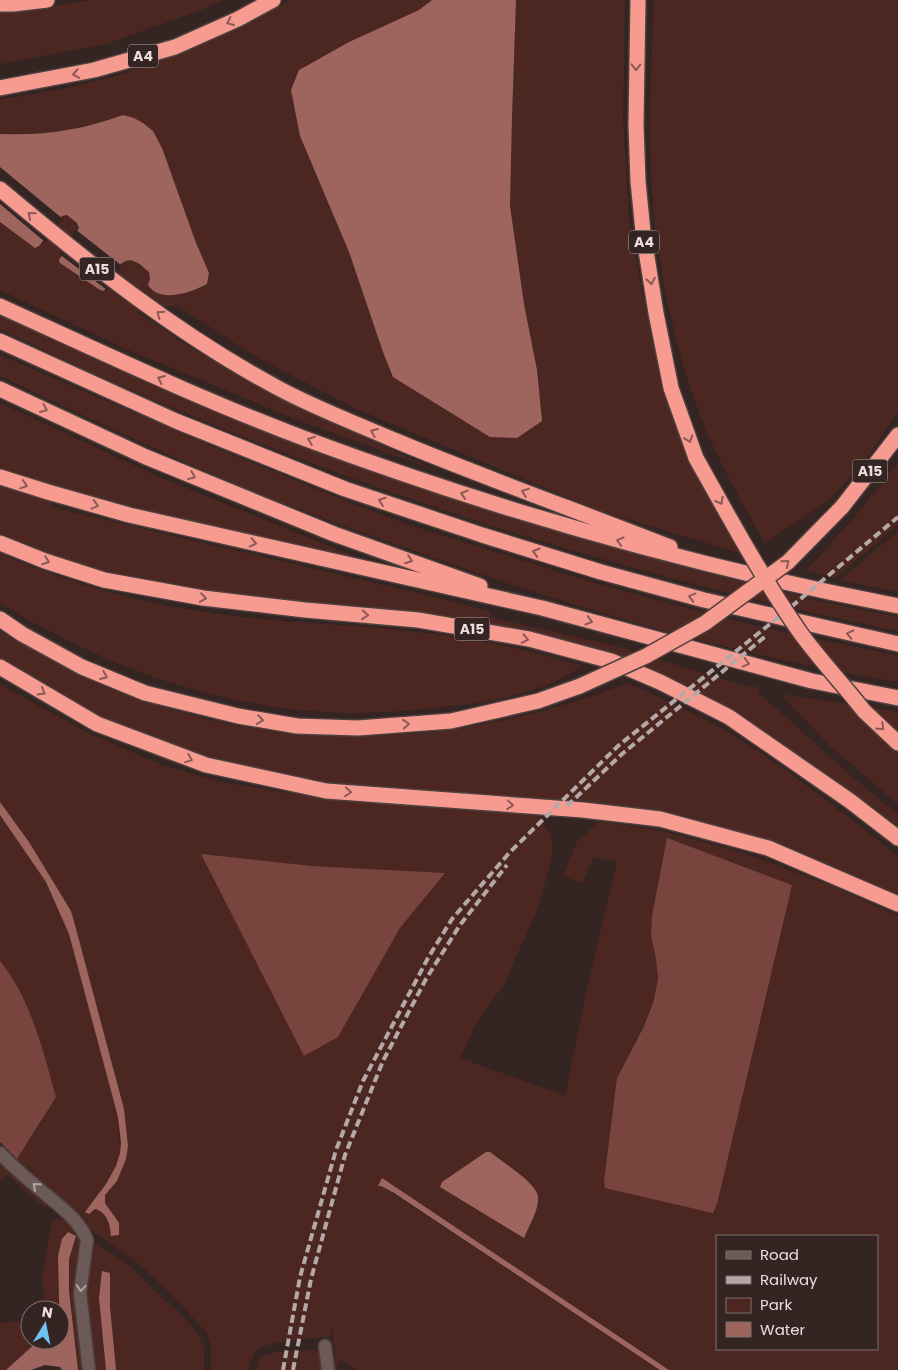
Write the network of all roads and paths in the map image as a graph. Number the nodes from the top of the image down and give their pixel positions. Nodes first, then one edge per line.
1 (47, 0) edge
2 (273, 0) edge
3 (638, 0) edge
4 (0, 4) edge
5 (1, 88) edge
6 (0, 189) edge
7 (0, 306) edge
8 (0, 341) edge
9 (0, 389) edge
10 (898, 435) edge
11 (0, 477) edge
12 (0, 543) edge
13 (734, 572) junction
14 (898, 606) edge
15 (542, 608) junction
16 (0, 619) edge
17 (898, 644) edge
18 (0, 667) edge
19 (898, 698) edge
20 (898, 743) edge
21 (898, 838) edge
22 (898, 904) edge
23 (0, 1153) edge
24 (325, 1346) dead end
25 (89, 1370) edge
26 (328, 1370) edge

1 - 4 highway
2 -> 5 highway, A4
3 -> 20 highway, A4, bridge
13 -> 6 highway, A15
13 -> 7 highway, A15
17 -> 8 highway
9 -> 15 highway, A15
16 -> 10 highway, A15, bridge
11 -> 15 highway, A15
12 -> 21 highway, A15
13 - 14 highway, A15
15 -> 19 highway, A15
18 -> 22 highway
23 - 25 street
24 - 26 street

